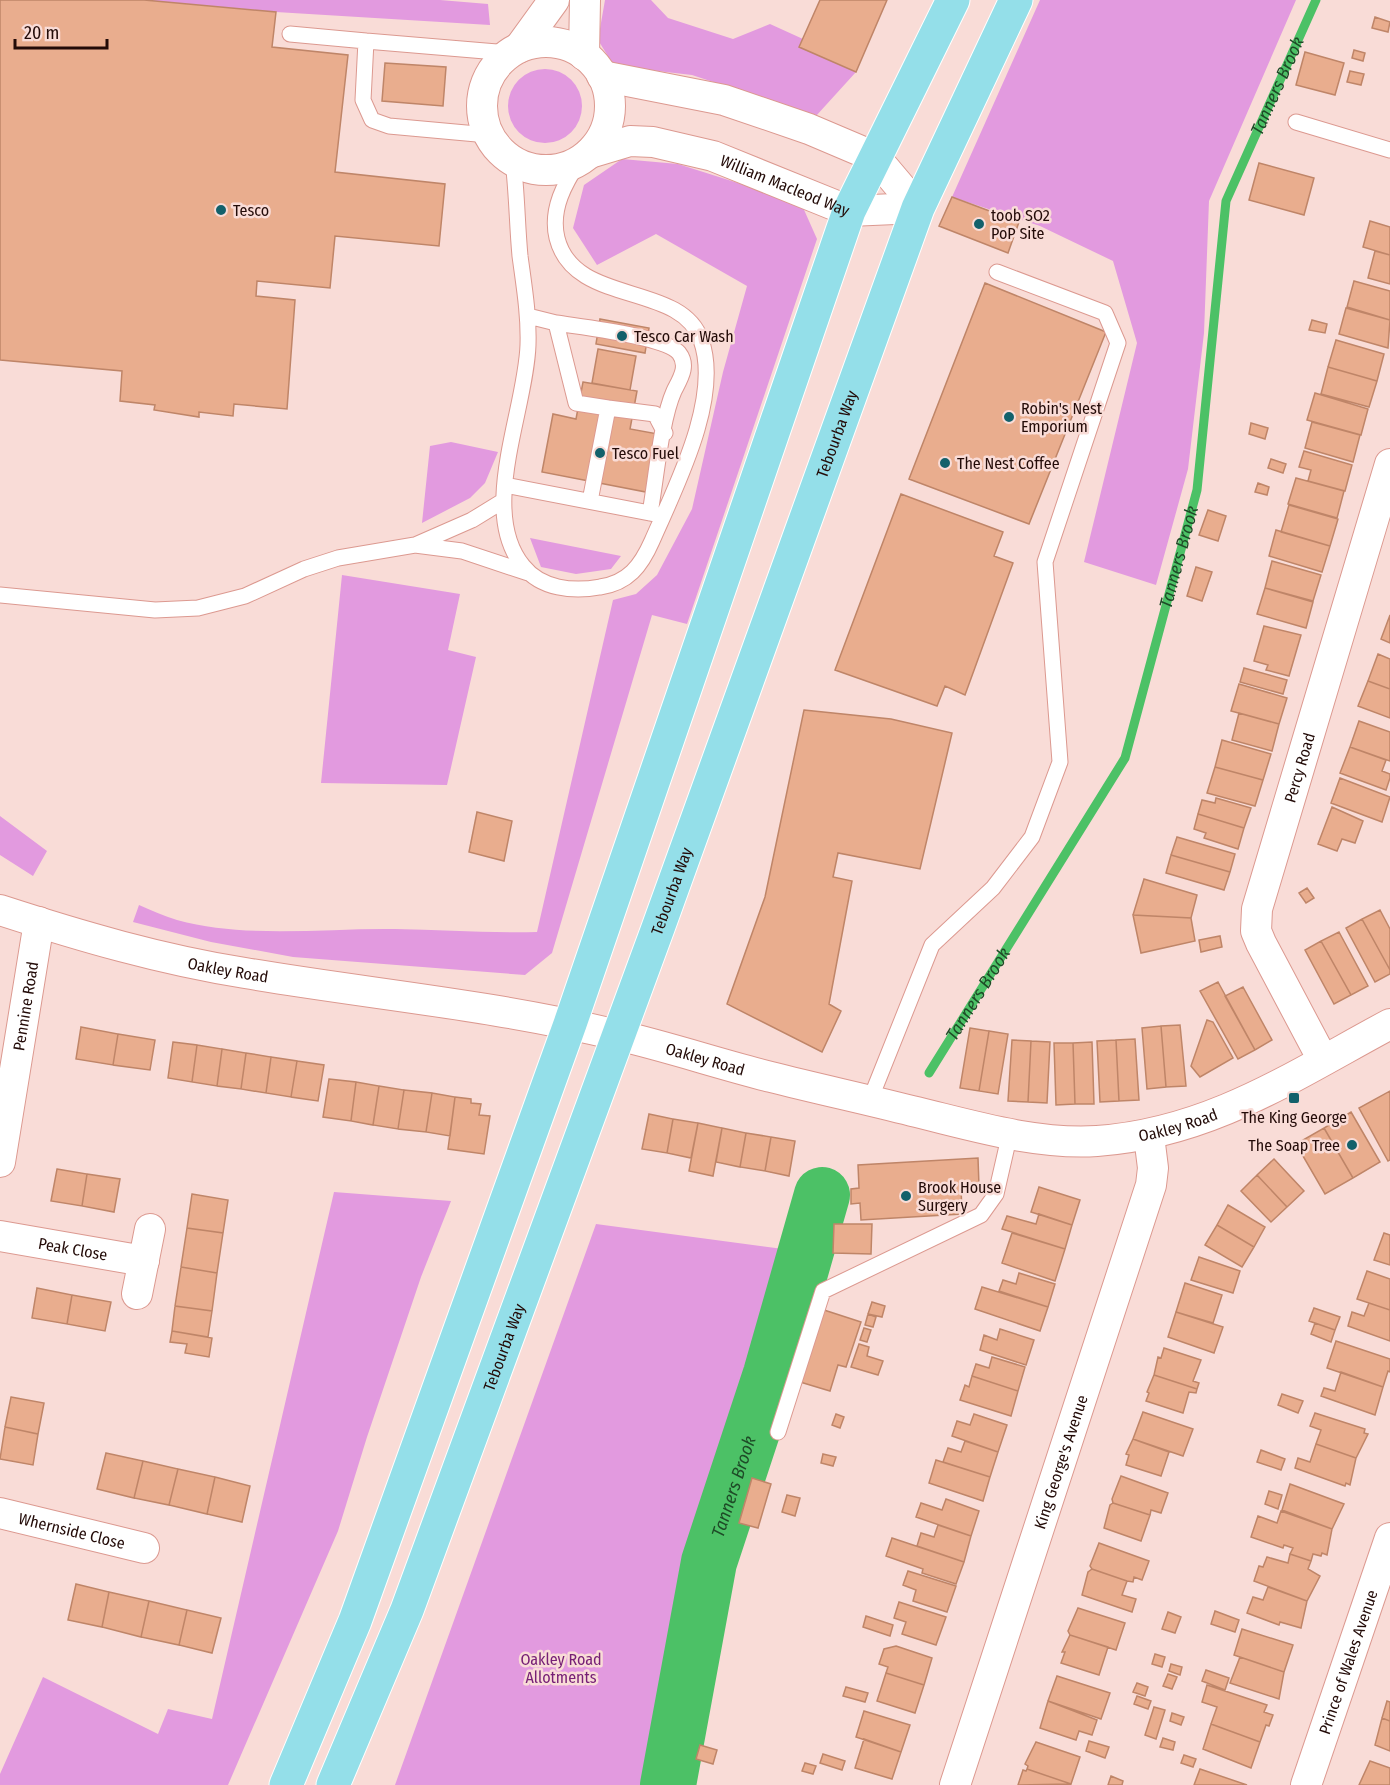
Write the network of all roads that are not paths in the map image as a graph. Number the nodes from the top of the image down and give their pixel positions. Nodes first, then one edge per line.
1 (554, 0) edge
2 (585, 0) edge
3 (953, 0) edge
4 (1016, 0) edge
5 (290, 34) dead end
6 (366, 40) junction
7 (515, 50) junction
8 (593, 65) junction
9 (1296, 123) dead end
10 (488, 135) junction
11 (1390, 150) edge
12 (585, 156) junction
13 (875, 158) junction
14 (513, 161) junction
15 (918, 208) junction
16 (849, 211) junction
17 (997, 272) dead end
18 (528, 316) junction
19 (556, 322) junction
20 (608, 408) junction
21 (664, 434) junction
22 (1390, 464) edge
23 (505, 485) junction
24 (503, 501) junction
25 (590, 501) junction
26 (657, 514) junction
27 (415, 545) junction
28 (529, 573) junction
29 (0, 595) edge
30 (0, 910) edge
31 (39, 922) junction
32 (570, 1024) junction
33 (1390, 1024) edge
34 (619, 1035) junction
35 (1323, 1060) junction
36 (870, 1100) junction
37 (1010, 1133) junction
38 (1149, 1136) junction
39 (0, 1162) edge
40 (150, 1228) dead end
41 (0, 1236) edge
42 (144, 1261) junction
43 (137, 1294) dead end
44 (778, 1432) dead end
45 (0, 1513) edge
46 (1390, 1538) edge
47 (144, 1548) dead end
48 (286, 1785) edge
49 (333, 1785) edge
50 (955, 1785) edge
51 (1306, 1785) edge

1 - 7 street
2 - 8 street
3 - 13 main road
4 - 15 main road, Tebourba Way
5 - 6 lane
6 - 7 lane
6 - 10 lane
7 - 8 street
7 - 10 street
8 - 12 street
8 - 13 street
9 - 11 lane
10 - 14 street
12 - 14 street
12 - 16 street, William Macleod Way
12 - 26 lane
13 - 15 street
13 - 16 main road
14 - 18 lane
15 - 16 street, William Macleod Way
15 - 34 main road, Tebourba Way
16 - 32 main road
17 - 36 lane
18 - 19 lane
18 - 23 lane
19 - 20 lane
19 - 21 lane
20 - 21 lane
20 - 25 lane
21 - 26 lane
22 - 35 street, Percy Road
23 - 24 lane
23 - 25 lane
24 - 27 lane
24 - 28 lane
25 - 26 lane
26 - 28 lane
27 - 28 lane
27 - 29 lane
30 - 31 street, Oakley Road
31 - 32 street, Oakley Road
31 - 39 street, Pennine Road
32 - 34 street, Oakley Road
32 - 48 main road
33 - 35 street, Oakley Road
34 - 36 street, Oakley Road
34 - 49 main road, Tebourba Way
35 - 38 street, Oakley Road
36 - 37 street, Oakley Road
37 - 38 street, Oakley Road
37 - 44 lane
38 - 50 street, King George's Avenue
40 - 42 street
41 - 42 street, Peak Close
42 - 43 street
45 - 47 street, Whernside Close
46 - 51 street, Prince of Wales Avenue

